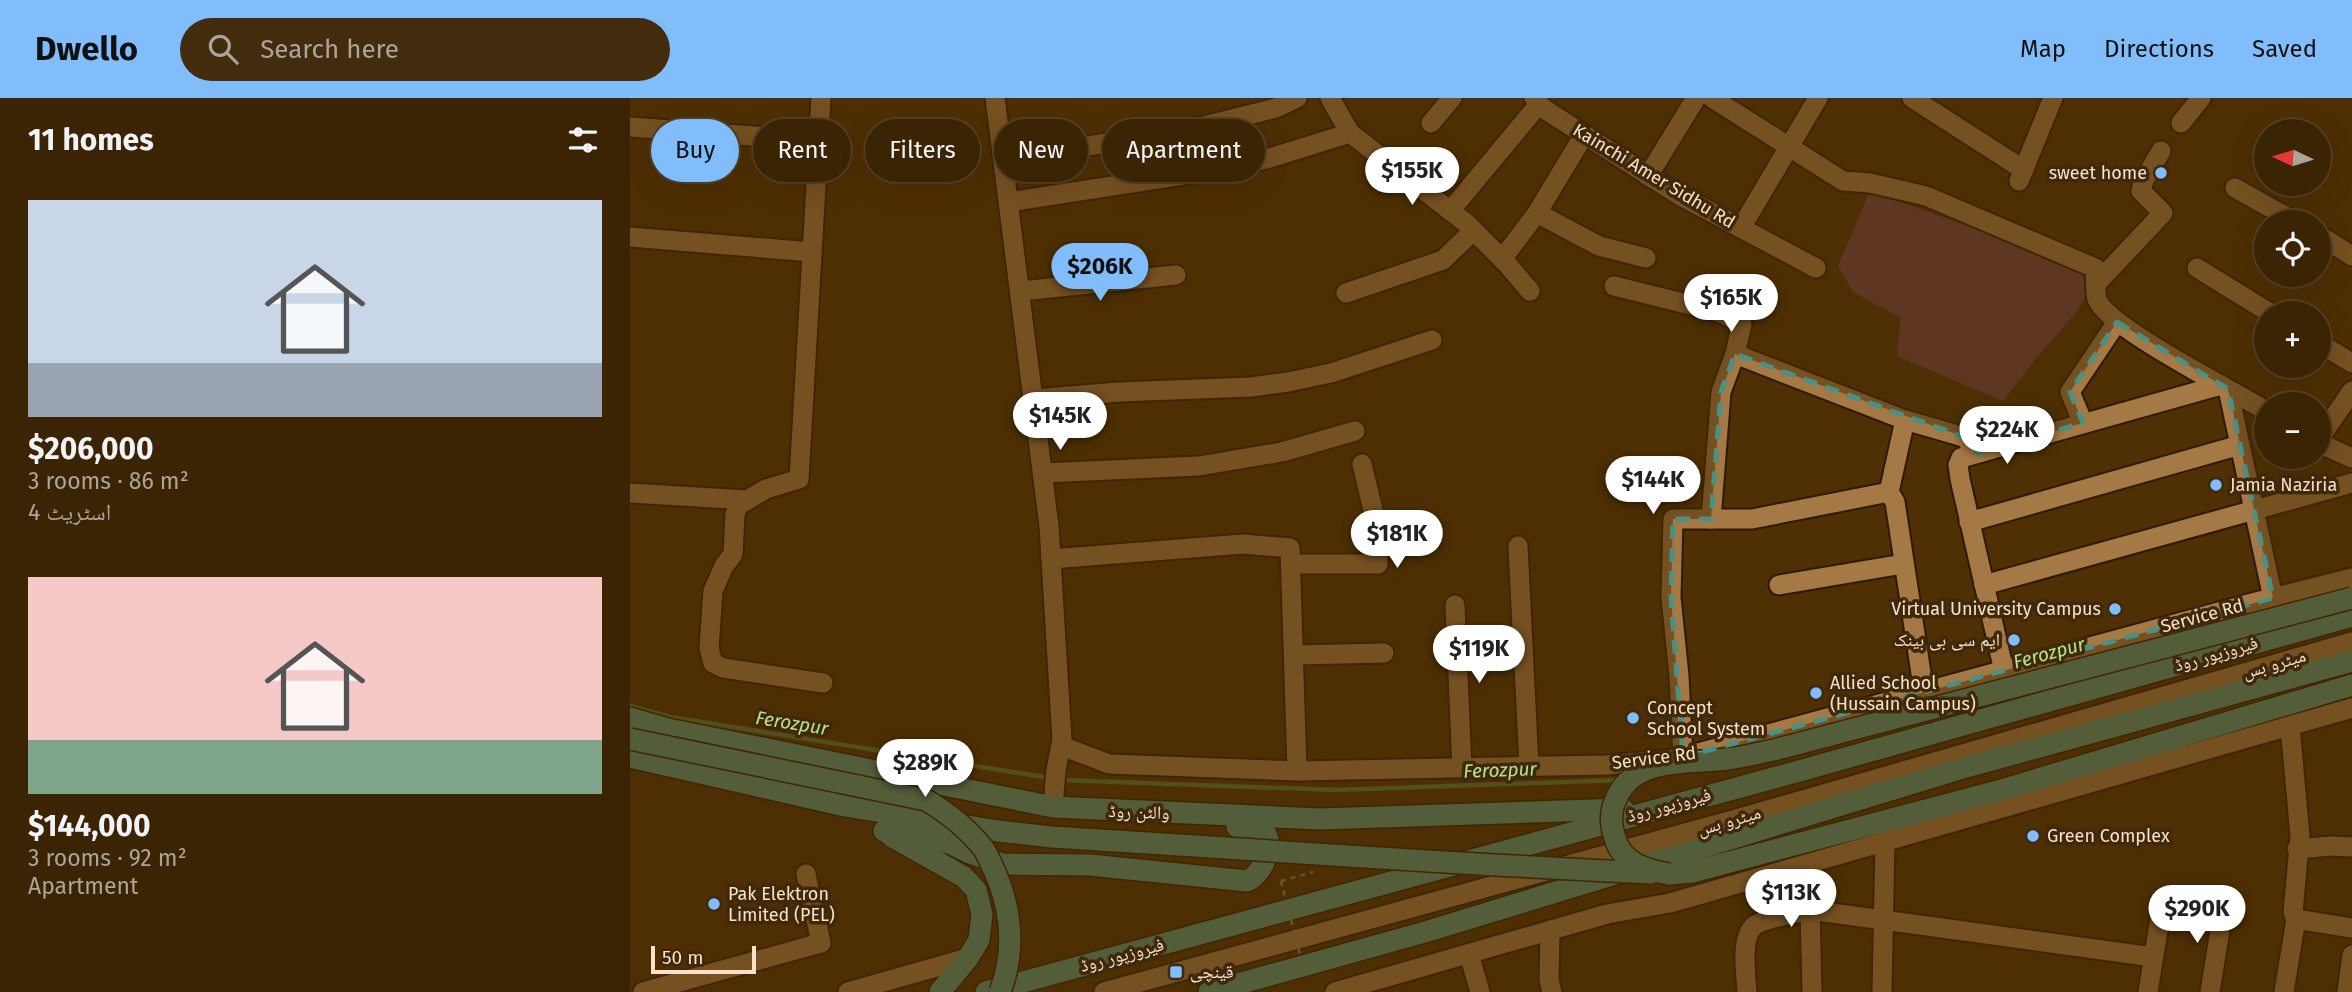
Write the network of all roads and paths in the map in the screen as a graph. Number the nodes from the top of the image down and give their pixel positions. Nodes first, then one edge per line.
1 (821, 98) edge
2 (995, 98) edge
3 (1297, 98) edge
4 (1330, 98) edge
5 (1451, 98) edge
6 (1696, 98) edge
7 (1712, 98) edge
8 (1818, 98) edge
9 (1912, 98) edge
10 (2053, 98) edge
11 (2200, 98) edge
12 (1536, 101) edge
13 (821, 119) edge
14 (998, 119) edge
15 (2182, 123) dead end
16 (1431, 124) dead end
17 (630, 127) edge
18 (1350, 132) junction
19 (1584, 135) junction
20 (753, 136) edge
21 (1088, 146) edge
22 (1790, 146) junction
23 (2161, 151) dead end
24 (1648, 176) junction
25 (817, 182) edge
26 (1007, 182) edge
27 (2235, 188) dead end
28 (1009, 202) junction
29 (2274, 210) edge
30 (1450, 211) junction
31 (1537, 213) junction
32 (1741, 228) junction
33 (1473, 231) junction
34 (630, 237) edge
35 (2331, 243) edge
36 (812, 252) junction
37 (2352, 256) edge
38 (1646, 258) dead end
39 (1502, 259) junction
40 (1816, 268) dead end
41 (2197, 268) dead end
42 (1176, 275) dead end
43 (2097, 283) junction
44 (1614, 286) dead end
45 (1021, 290) junction
46 (1530, 291) dead end
47 (1346, 293) dead end
48 (2254, 303) edge
49 (2117, 322) junction
50 (1432, 340) dead end
51 (2331, 350) edge
52 (1735, 354) junction
53 (2352, 363) edge
54 (2225, 387) junction
55 (2352, 391) edge
56 (1034, 399) junction
57 (2254, 404) edge
58 (1905, 420) junction
59 (2331, 423) edge
60 (2083, 424) junction
61 (1355, 430) dead end
62 (2241, 445) junction
63 (2331, 447) edge
64 (1978, 453) junction
65 (2352, 457) edge
66 (1362, 464) dead end
67 (1043, 473) junction
68 (2352, 482) edge
69 (1889, 492) junction
70 (630, 493) edge
71 (747, 500) junction
72 (2254, 509) junction
73 (1712, 519) junction
74 (1969, 522) junction
75 (1518, 546) dead end
76 (1051, 559) junction
77 (1291, 564) junction
78 (1903, 564) junction
79 (2352, 578) edge
80 (1779, 585) dead end
81 (1984, 585) junction
82 (2273, 598) junction
83 (2352, 598) edge
84 (1455, 605) dead end
85 (2352, 616) edge
86 (2352, 642) edge
87 (1384, 653) dead end
88 (1295, 655) junction
89 (2352, 661) edge
90 (2004, 671) junction
91 (823, 683) dead end
92 (2352, 685) edge
93 (1924, 693) junction
94 (2352, 708) edge
95 (630, 718) edge
96 (2290, 726) junction
97 (630, 739) edge
98 (1062, 746) junction
99 (630, 757) edge
100 (1682, 758) junction
101 (1529, 766) junction
102 (1462, 768) junction
103 (1297, 771) junction
104 (845, 806) junction
105 (1053, 807) junction
106 (1657, 808) junction
107 (1098, 810) junction
108 (884, 831) junction
109 (1885, 842) junction
110 (2352, 847) edge
111 (2297, 849) junction
112 (1809, 864) junction
113 (1320, 870) dead end
114 (806, 874) dead end
115 (1670, 874) junction
116 (2163, 900) dead end
117 (2224, 905) dead end
118 (1810, 910) junction
119 (2296, 919) junction
120 (1884, 920) junction
121 (2352, 928) edge
122 (1550, 930) junction
123 (1469, 954) junction
124 (2352, 955) edge
125 (2153, 957) junction
126 (968, 958) junction
127 (1306, 978) dead end
128 (643, 992) edge
129 (848, 992) edge
130 (940, 992) edge
131 (986, 992) edge
132 (1000, 992) edge
133 (1104, 992) edge
134 (1209, 992) edge
135 (1335, 992) edge
136 (1480, 992) edge
137 (1552, 992) edge
138 (1747, 992) edge
139 (1812, 992) edge
140 (1882, 992) edge
141 (2148, 992) edge
142 (2210, 992) edge
143 (2284, 992) edge
144 (2347, 992) edge

1 - 13 street
2 - 14 street
3 - 21 street
4 - 18 street
5 - 16 street
6 - 24 street
7 - 22 street
8 - 22 street
9 - 10 street
11 - 15 street
12 - 19 street, Kainchi Amer Sidhu Rd
12 - 30 street
17 - 20 street
18 - 28 street
18 - 30 street
19 - 24 street, Kainchi Amer Sidhu Rd
19 - 31 street
22 - 32 street
22 - 43 street
23 - 43 street
24 - 32 street, Kainchi Amer Sidhu Rd
25 - 36 street
26 - 28 street
27 - 29 street
28 - 45 street
30 - 33 street
31 - 38 street
31 - 39 street
32 - 40 street, Kainchi Amer Sidhu Rd
33 - 39 street
33 - 47 street
34 - 36 street
35 - 37 street
36 - 71 street
39 - 46 street
41 - 48 street
42 - 45 street
43 - 49 street
44 - 52 street
45 - 56 street
49 - 54 street
49 - 60 street
50 - 56 street
51 - 53 street
52 - 58 street
52 - 73 street
54 - 57 street
54 - 60 street
54 - 62 street
55 - 59 street
56 - 67 street
58 - 64 street
58 - 69 street
60 - 64 street
61 - 67 street
62 - 72 street
62 - 74 street
63 - 65 street
64 - 74 street
66 - 77 street
67 - 76 street
68 - 72 street
69 - 73 street
69 - 78 street
70 - 71 street
71 - 91 street
72 - 81 street
72 - 82 street
73 - 100 street
74 - 81 street
75 - 101 street
76 - 77 street
76 - 98 street
77 - 88 street
78 - 80 street
78 - 93 street
79 - 82 street, Service Rd
81 - 90 street
82 - 90 street, Service Rd
83 - 115 main road, bridge
84 - 102 street
85 - 106 main road, فیروزپور روڈ
86 - 133 street, میٹرو بس
87 - 88 street
88 - 103 street
89 - 134 main road
90 - 93 street, Service Rd
92 - 115 main road
93 - 100 street, Service Rd
94 - 96 street
95 - 105 main road, والٹن روڈ
96 - 109 street
96 - 111 street
97 - 132 main road, bridge
98 - 103 street, Service Rd
98 - 105 street
99 - 104 main road
100 - 101 street, Service Rd
101 - 102 street, Service Rd
102 - 103 street, Service Rd
104 - 108 main road
104 - 115 main road, bridge
105 - 107 main road, والٹن روڈ
106 - 107 main road, والٹن روڈ
106 - 131 main road, فیروزپور روڈ
107 - 108 main road
108 - 126 main road
109 - 112 street
109 - 120 street
110 - 111 street
111 - 119 street
112 - 118 street
112 - 122 street
113 - 127 path, bridge
114 - 128 street
116 - 125 street
117 - 142 street
118 - 120 street
118 - 138 street
118 - 139 street
119 - 121 street
119 - 143 street
120 - 125 street
120 - 140 street
122 - 123 street
122 - 137 street
123 - 135 street
123 - 136 street
124 - 144 street
125 - 141 street
126 - 129 street
126 - 130 main road

